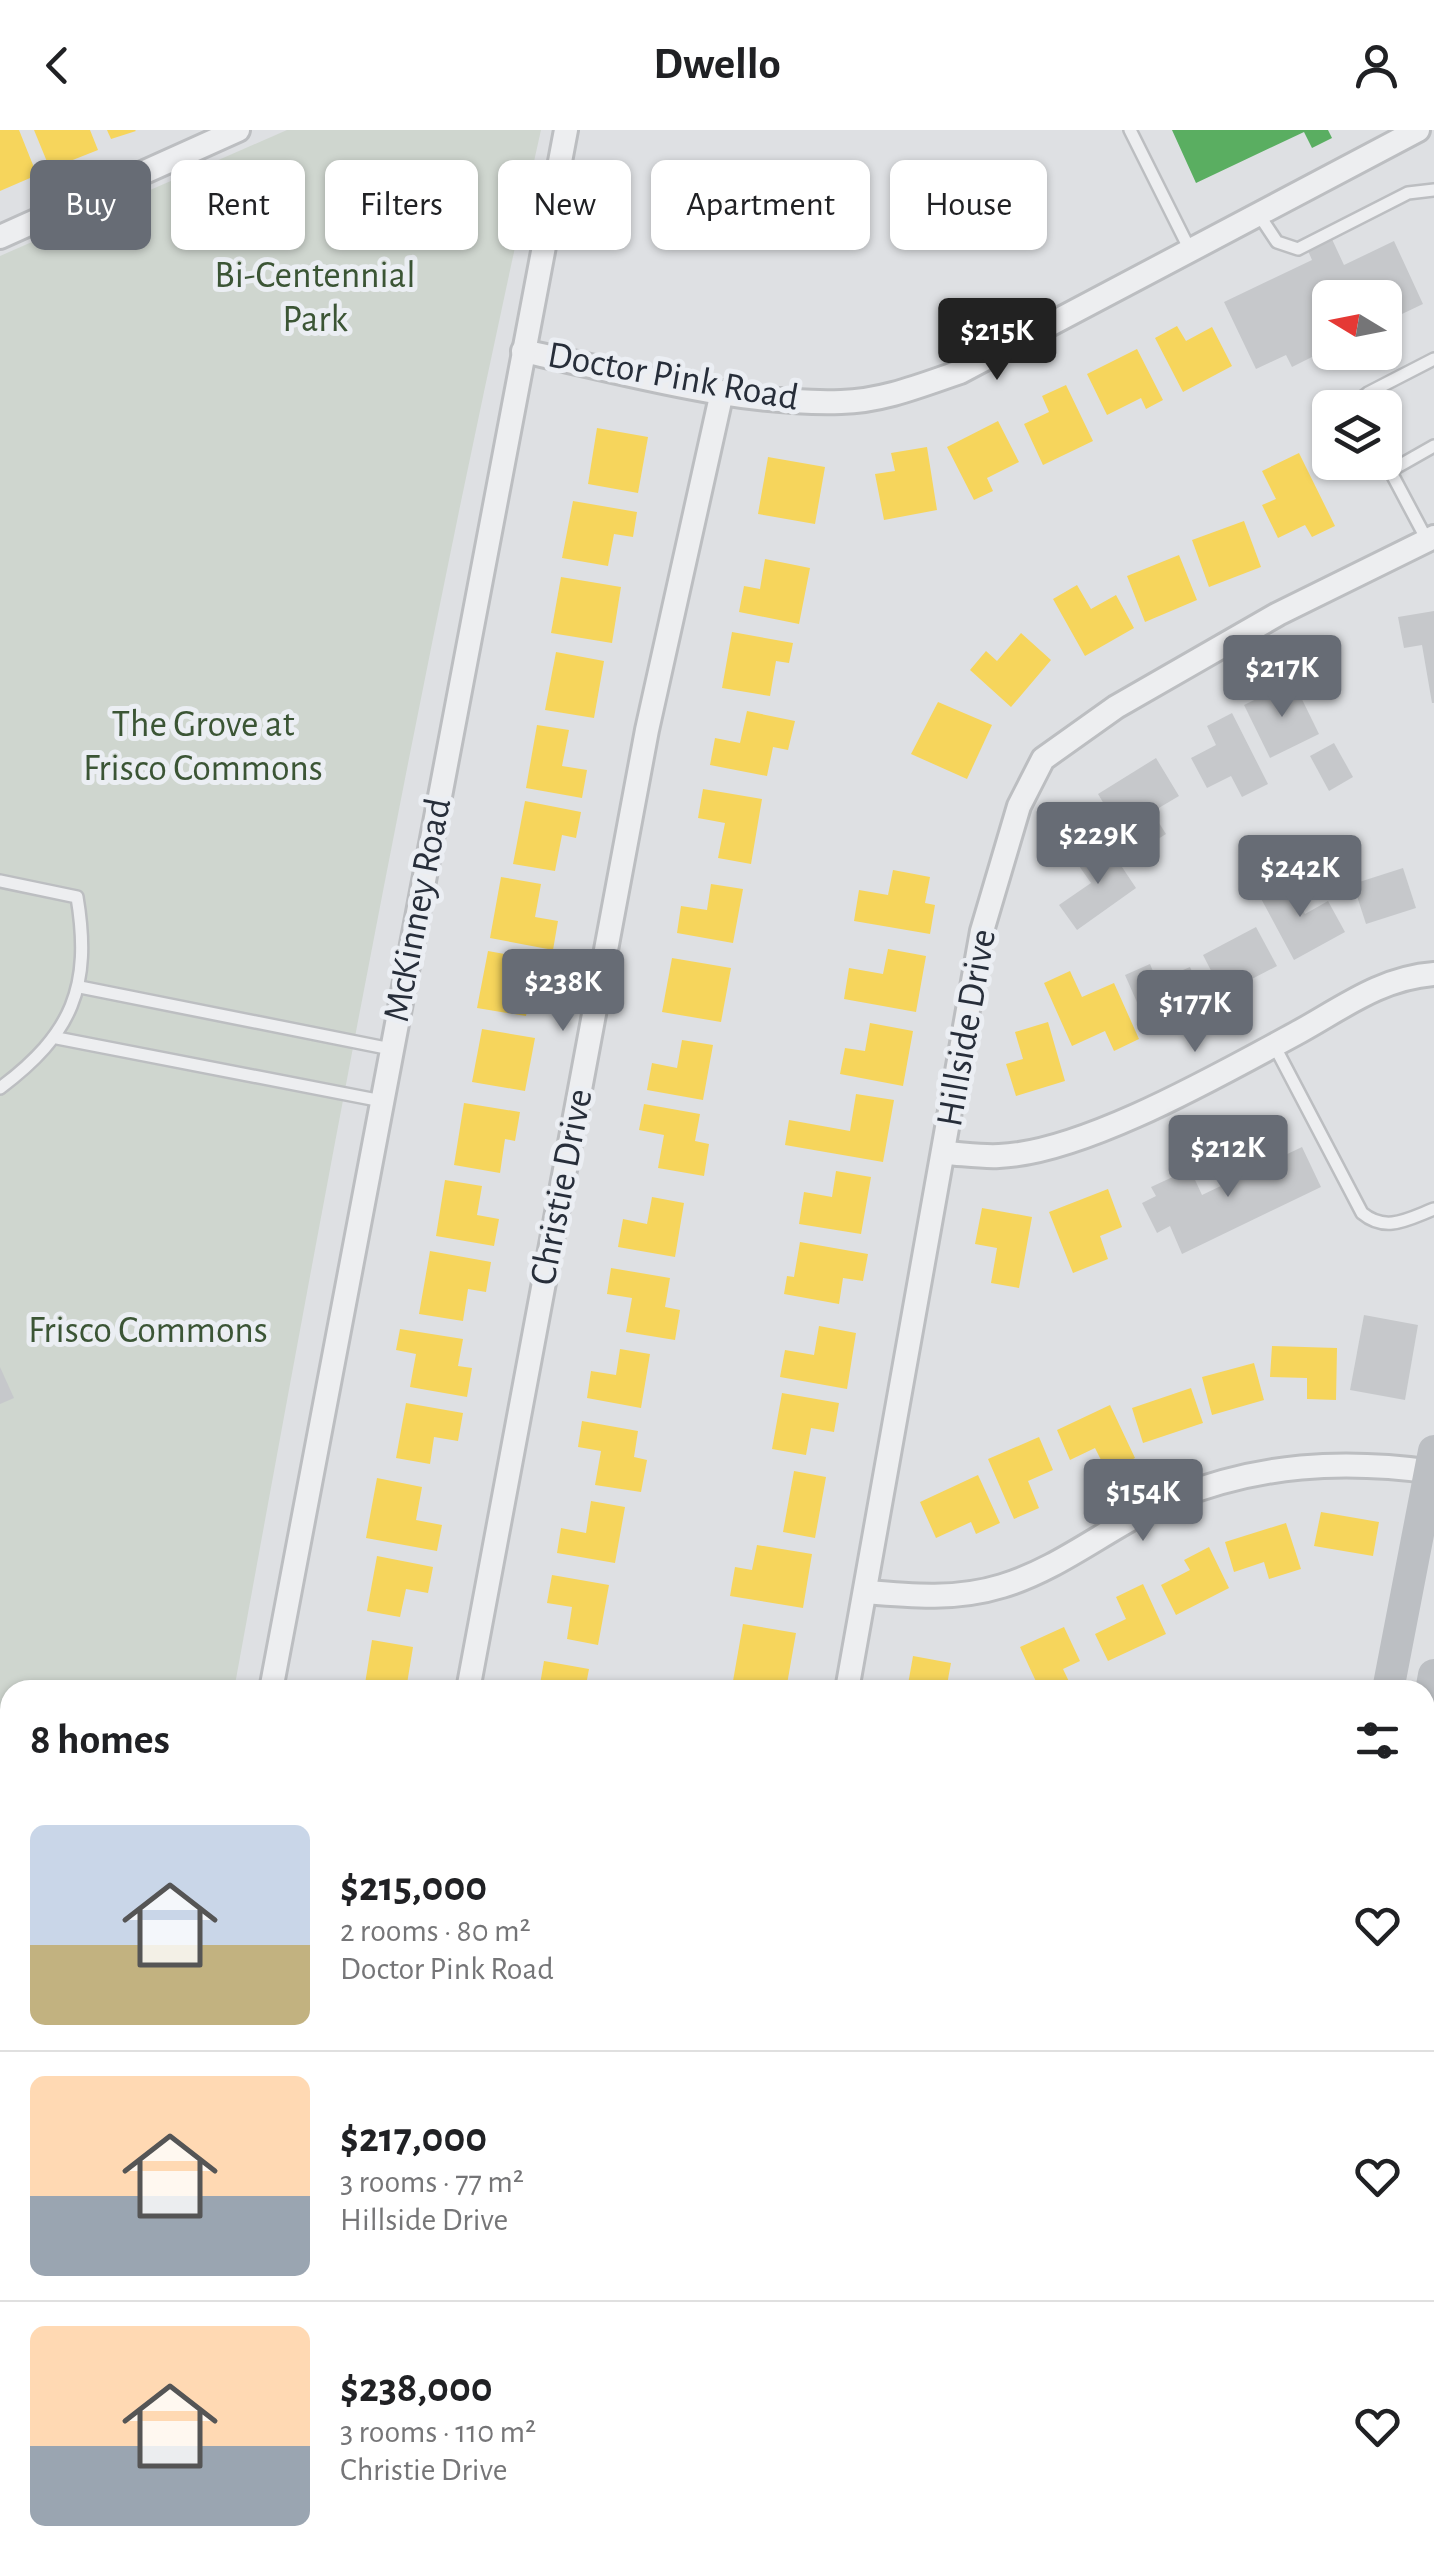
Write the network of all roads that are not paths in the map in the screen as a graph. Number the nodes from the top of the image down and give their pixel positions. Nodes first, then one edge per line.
1 (238, 130) edge
2 (566, 130) edge
3 (1130, 130) edge
4 (1408, 132) edge
5 (1434, 190) edge
6 (1259, 214) junction
7 (0, 237) edge
8 (1191, 252) junction
9 (523, 352) junction
10 (1434, 359) edge
11 (1374, 390) edge
12 (722, 392) junction
13 (1434, 446) edge
14 (1402, 460) edge
15 (1396, 480) edge
16 (1431, 538) edge
17 (0, 881) edge
18 (1434, 974) edge
19 (80, 988) junction
20 (56, 1038) junction
21 (1274, 1044) junction
22 (391, 1049) junction
23 (0, 1088) edge
24 (382, 1101) junction
25 (946, 1153) junction
26 (1434, 1209) edge
27 (1433, 1465) edge
28 (866, 1592) junction
29 (273, 1680) edge
30 (470, 1680) edge
31 (849, 1680) edge
32 (1390, 1680) edge

1 - 7 street
2 - 9 street, McKinney Road
3 - 8 lane
4 - 6 street, Doctor Pink Road
5 - 6 lane
6 - 8 street, Doctor Pink Road
8 - 12 street, Doctor Pink Road
9 - 12 street, Doctor Pink Road
9 - 22 street, McKinney Road
10 - 11 lane
12 - 30 street, Christie Drive
13 - 14 lane
15 - 16 lane
16 - 25 street, Hillside Drive
17 - 19 lane
18 - 21 street
19 - 20 lane
19 - 22 lane
20 - 23 lane
20 - 24 lane
21 - 25 street
21 - 26 lane
22 - 24 street, McKinney Road
24 - 29 street, McKinney Road
25 - 28 street, Hillside Drive
27 - 28 street
27 - 32 main road
28 - 31 street, Hillside Drive

